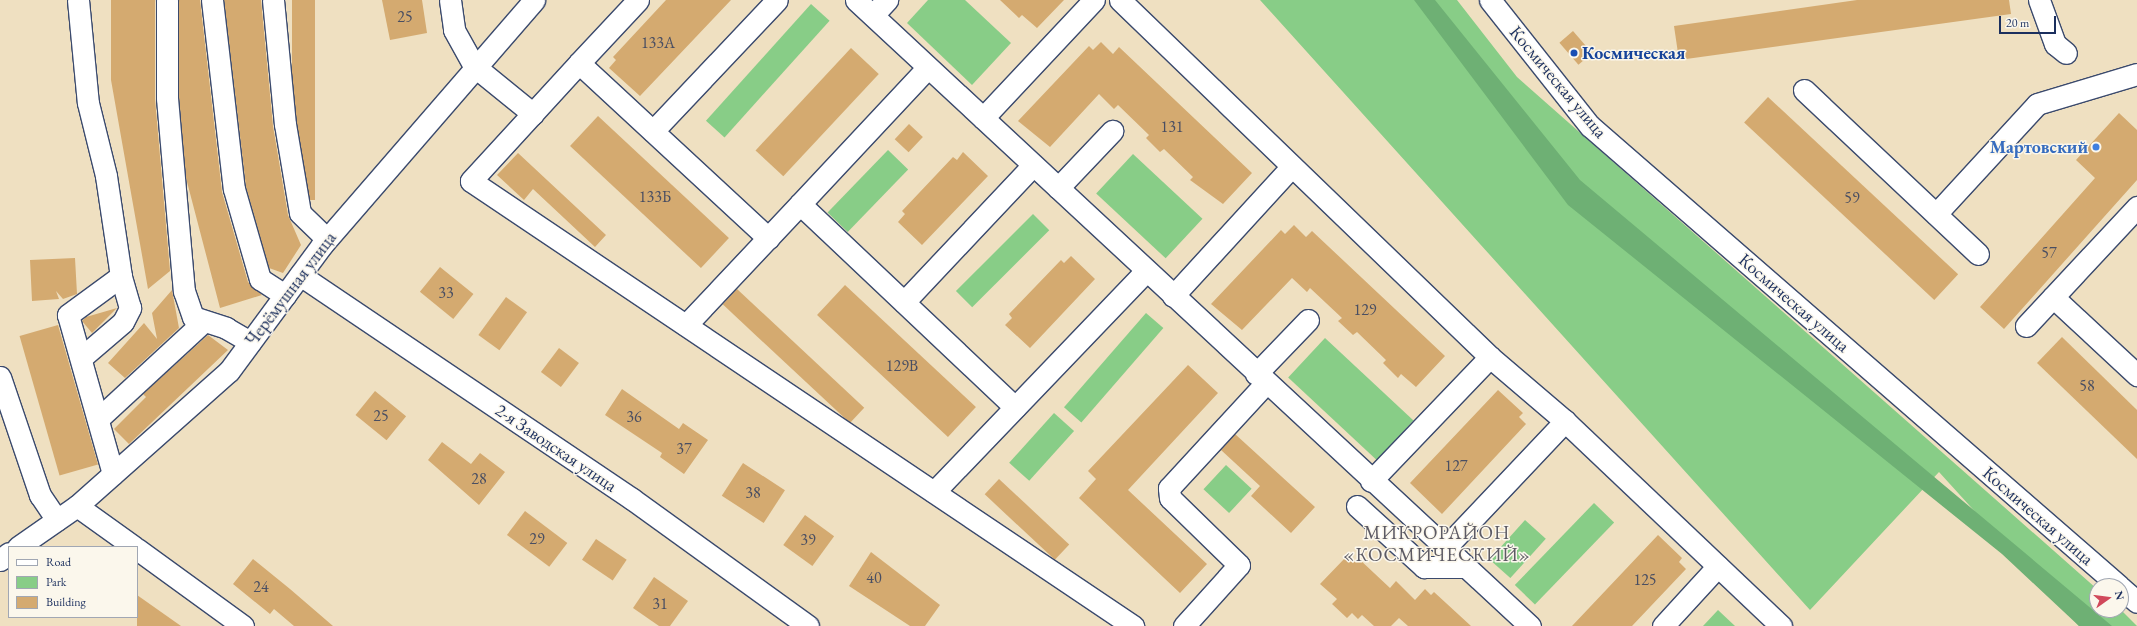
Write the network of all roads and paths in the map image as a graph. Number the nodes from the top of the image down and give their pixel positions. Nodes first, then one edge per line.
1 (78, 0) edge
2 (167, 0) edge
3 (212, 0) edge
4 (273, 0) edge
5 (450, 0) edge
6 (534, 0) edge
7 (638, 0) edge
8 (777, 0) edge
9 (856, 0) edge
10 (887, 0) edge
11 (1094, 0) edge
12 (1120, 0) edge
13 (1490, 0) edge
14 (2039, 0) edge
15 (873, 15) junction
16 (2066, 53) dead end
17 (579, 63) junction
18 (474, 66) junction
19 (928, 68) junction
20 (2137, 74) edge
21 (1804, 90) dead end
22 (533, 114) junction
23 (983, 118) junction
24 (653, 131) junction
25 (1112, 131) dead end
26 (1033, 165) junction
27 (1292, 166) junction
28 (1058, 188) junction
29 (800, 204) junction
30 (2137, 207) edge
31 (1936, 214) junction
32 (768, 238) junction
33 (327, 239) junction
34 (1978, 254) dead end
35 (1146, 270) junction
36 (300, 275) junction
37 (121, 276) junction
38 (285, 295) junction
39 (1172, 296) junction
40 (2053, 297) junction
41 (904, 302) junction
42 (1308, 320) dead end
43 (203, 322) junction
44 (686, 325) junction
45 (2026, 326) dead end
46 (250, 342) junction
47 (1490, 357) junction
48 (81, 358) junction
49 (2137, 375) edge
50 (0, 377) edge
51 (1261, 378) junction
52 (1015, 407) junction
53 (98, 419) junction
54 (1565, 421) junction
55 (113, 474) junction
56 (1371, 481) junction
57 (934, 492) junction
58 (77, 506) junction
59 (1358, 506) dead end
60 (57, 520) junction
61 (19, 546) edge
62 (133, 546) edge
63 (1445, 548) junction
64 (138, 550) edge
65 (8, 554) edge
66 (0, 560) edge
67 (1718, 566) junction
68 (1466, 567) junction
69 (2110, 578) edge
70 (2129, 595) edge
71 (2137, 602) edge
72 (244, 626) edge
73 (808, 626) edge
74 (1133, 626) edge
75 (1184, 626) edge
76 (1530, 626) edge
77 (1662, 626) edge
78 (1781, 626) edge

1 - 37 street
2 - 43 street
3 - 38 street
4 - 33 street
5 - 18 street
6 - 18 street, Черёмушная улица
7 - 17 street
8 - 24 street
9 - 15 street
10 - 15 street
11 - 23 street
12 - 27 street
13 - 69 street, Космическая улица
14 - 16 street
15 - 19 street
17 - 22 street
17 - 24 street
18 - 22 street
18 - 33 street, Черёмушная улица
19 - 23 street
19 - 29 street
20 - 31 street
21 - 31 street
22 - 44 street
23 - 26 street
24 - 32 street
25 - 28 street
26 - 28 street
26 - 41 street
27 - 39 street
27 - 47 street
28 - 35 street
29 - 32 street
29 - 41 street
30 - 40 street
31 - 34 street
32 - 44 street
33 - 36 street, Черёмушная улица
35 - 39 street
35 - 52 street
36 - 38 street, Черёмушная улица
36 - 73 street, 2-я Заводская улица
37 - 48 street
37 - 48 street
38 - 46 street, Черёмушная улица
39 - 51 street
40 - 45 street
40 - 49 street
41 - 52 street
42 - 51 street
43 - 46 street
43 - 53 street
44 - 57 street
46 - 55 street, Черёмушная улица
47 - 54 street
47 - 56 street
48 - 53 street
50 - 60 street
51 - 56 street
51 - 75 street
52 - 57 street
53 - 55 street
54 - 63 street
54 - 67 street
55 - 58 street, Черёмушная улица
56 - 63 street
57 - 74 street
58 - 60 street, Черёмушная улица
58 - 62 street
59 - 68 street
60 - 61 street, Черёмушная улица
63 - 68 street
64 - 72 street
65 - 66 street
67 - 77 street
67 - 78 street
68 - 76 street
70 - 71 street

